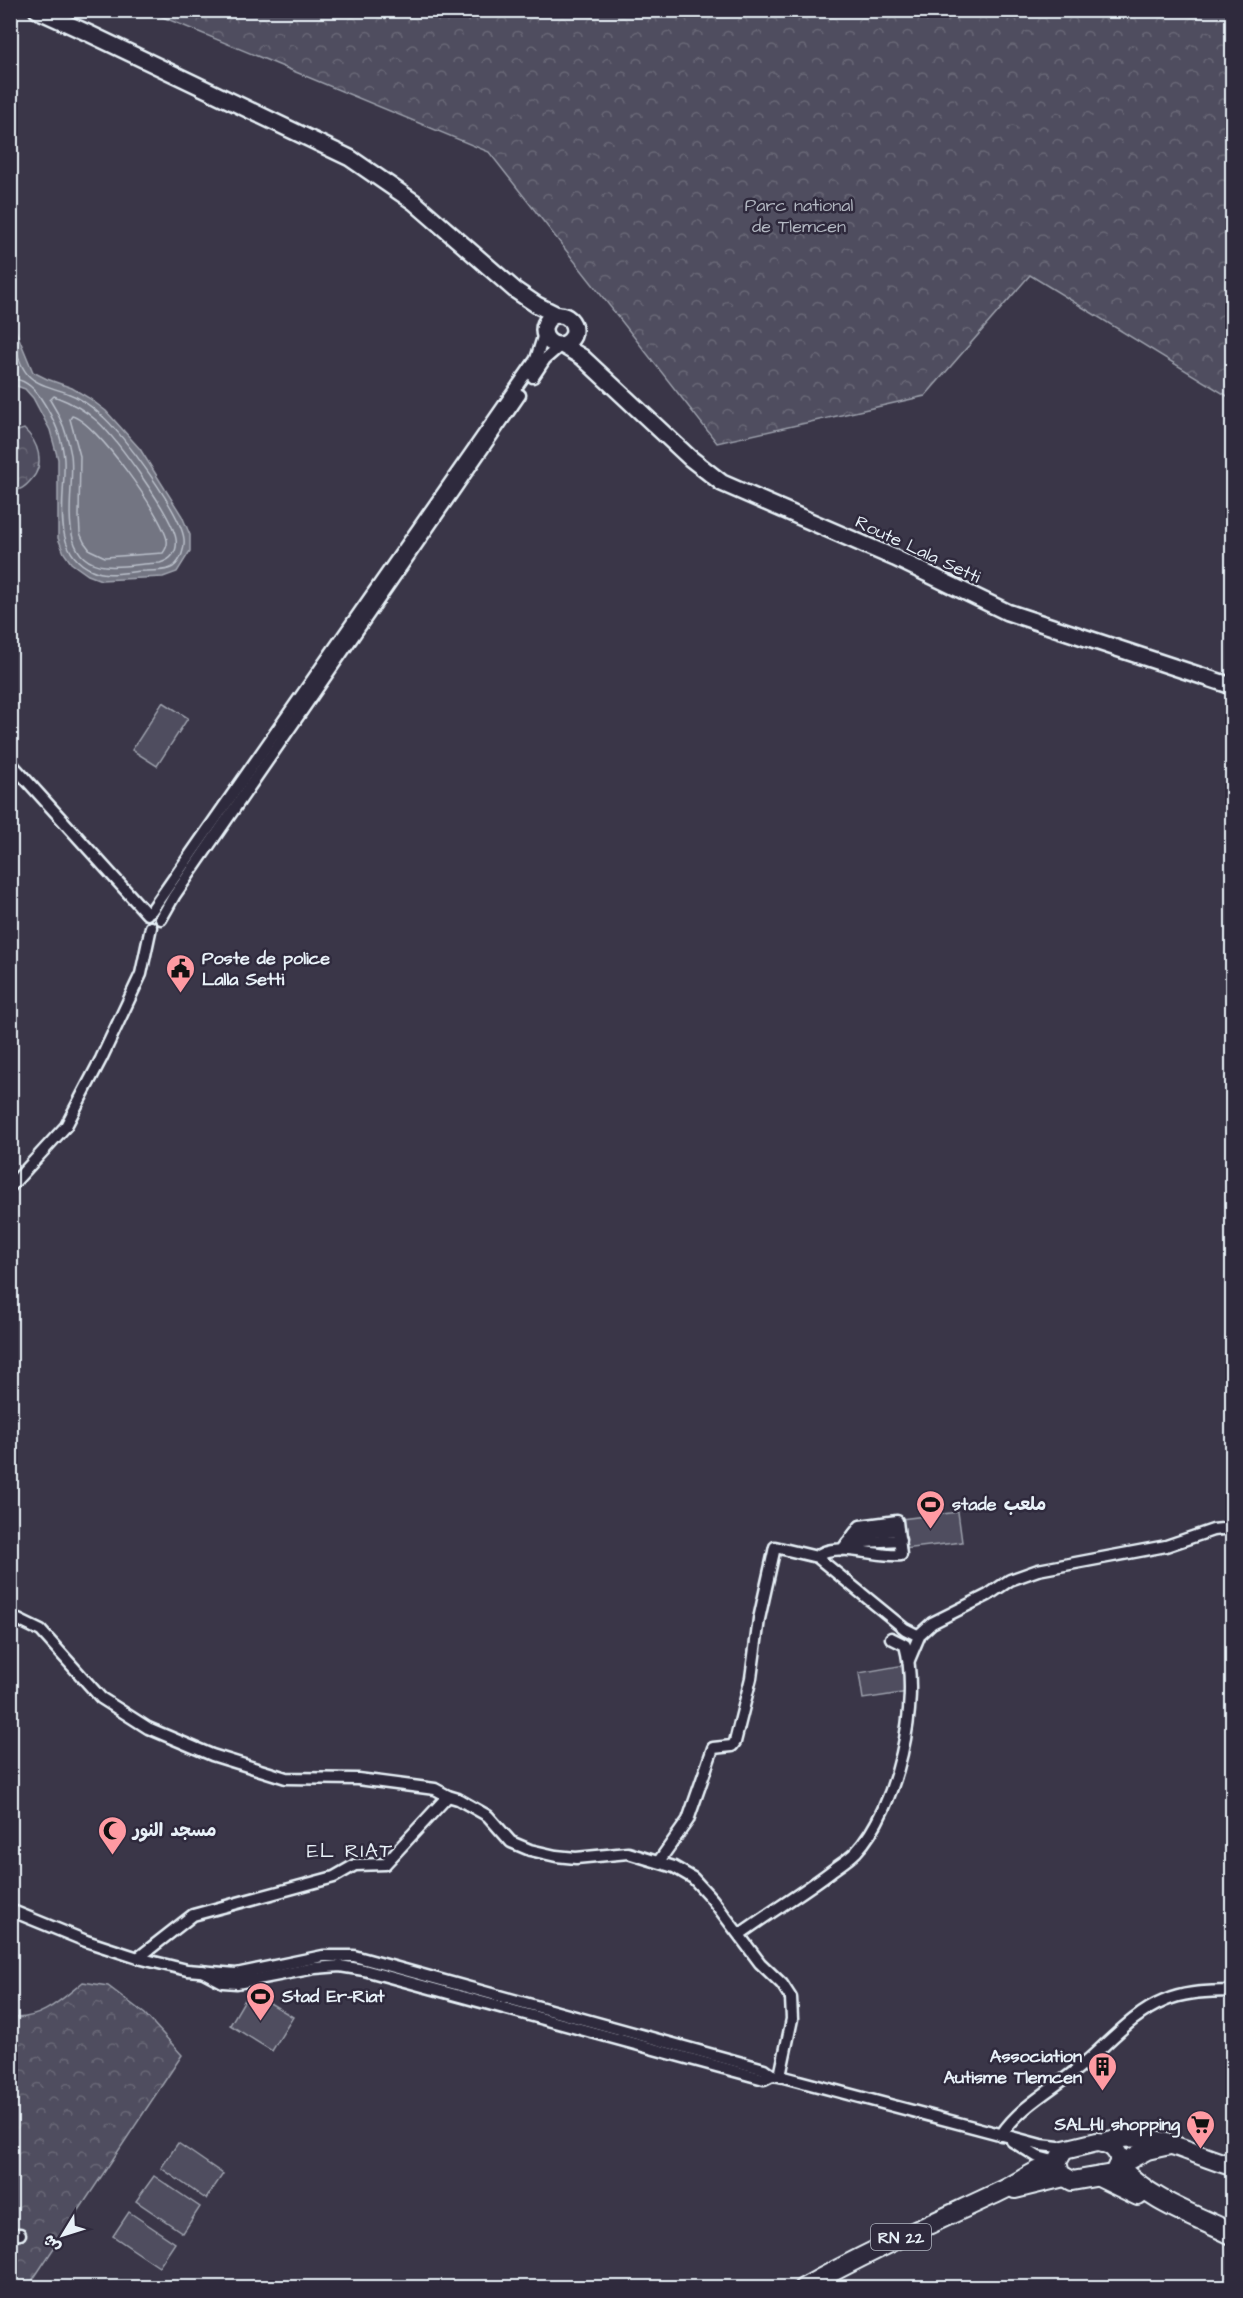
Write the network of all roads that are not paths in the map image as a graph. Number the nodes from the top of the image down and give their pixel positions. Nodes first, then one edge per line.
1 (37, 10) edge
2 (483, 263) junction
3 (556, 315) junction
4 (574, 331) junction
5 (544, 332) junction
6 (561, 345) junction
7 (618, 391) junction
8 (1233, 686) edge
9 (10, 762) edge
10 (149, 913) junction
11 (161, 919) junction
12 (151, 927) junction
13 (15, 1182) edge
14 (1233, 1528) edge
15 (848, 1543) junction
16 (817, 1557) junction
17 (10, 1616) edge
18 (919, 1636) junction
19 (891, 1638) dead end
20 (909, 1660) junction
21 (448, 1796) junction
22 (659, 1862) junction
23 (10, 1910) edge
24 (10, 1915) edge
25 (25, 1915) junction
26 (740, 1934) junction
27 (138, 1958) junction
28 (1233, 1991) edge
29 (776, 2075) junction
30 (1001, 2135) junction
31 (1103, 2143) junction
32 (1172, 2145) junction
33 (1061, 2163) junction
34 (1233, 2166) edge
35 (1113, 2170) junction
36 (1233, 2234) edge
37 (803, 2288) edge

1 - 2 main road
2 - 3 main road
2 - 5 main road
3 - 4 main road
3 - 5 main road
4 - 6 main road
4 - 7 main road
5 - 6 main road
5 - 10 street
6 - 7 main road
6 - 11 street
7 - 8 main road, Route Lala Setti
9 - 10 street
10 - 11 street
10 - 12 street
11 - 12 street
12 - 13 street
14 - 18 street
15 - 15 street
15 - 16 street
16 - 18 street
16 - 22 street
17 - 21 street
18 - 20 street
19 - 20 street
20 - 26 street
21 - 22 street
21 - 27 street
22 - 26 street
23 - 25 street
24 - 25 street
25 - 27 street
26 - 29 street
27 - 29 street
28 - 30 street
29 - 30 street
30 - 33 street
30 - 33 street
31 - 32 main road
31 - 33 main road
31 - 35 main road
32 - 34 main road
32 - 35 main road
33 - 35 main road
33 - 37 main road, RN 22
35 - 36 highway

